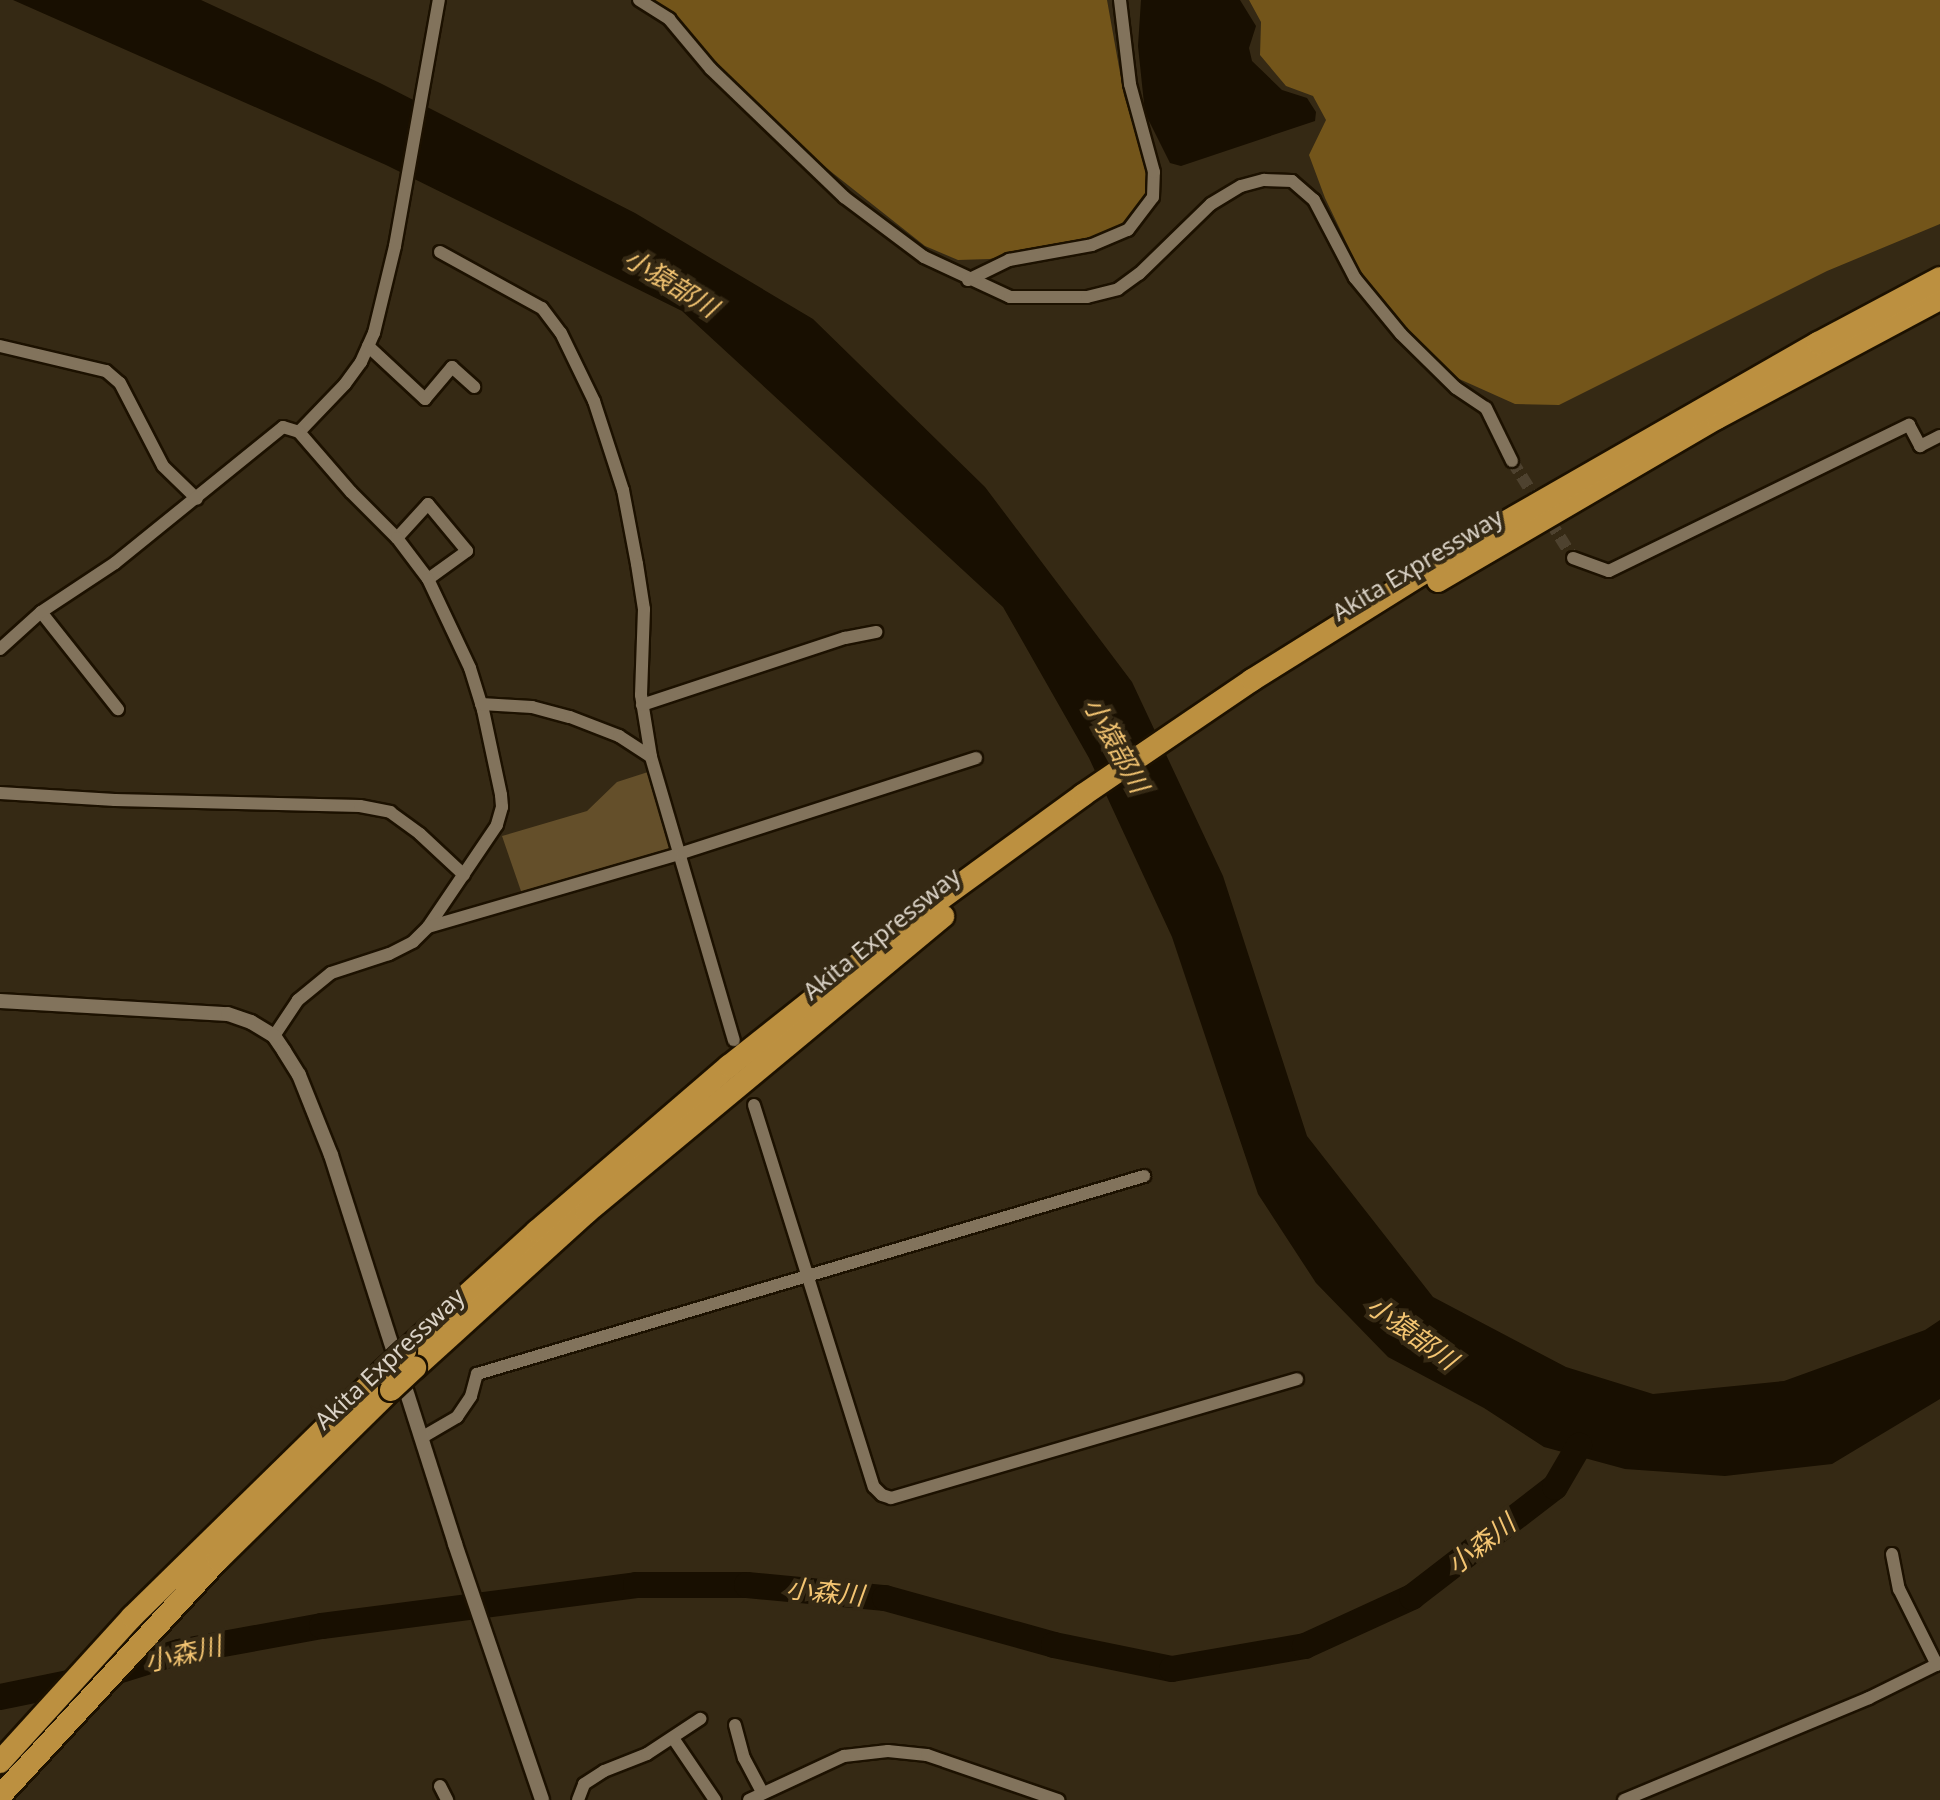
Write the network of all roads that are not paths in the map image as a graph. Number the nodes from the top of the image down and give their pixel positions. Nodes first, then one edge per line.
1 (639, 0) edge
2 (1120, 0) edge
3 (442, 1) edge
4 (440, 252) dead end
5 (1940, 271) edge
6 (1940, 278) edge
7 (968, 280) junction
8 (1940, 302) edge
9 (1865, 317) junction
10 (0, 346) edge
11 (368, 346) junction
12 (474, 387) dead end
13 (299, 432) junction
14 (1940, 436) edge
15 (1512, 461) tunnel mouth
16 (197, 499) junction
17 (397, 538) junction
18 (1573, 558) tunnel mouth
19 (428, 579) junction
20 (41, 612) junction
21 (876, 632) dead end
22 (0, 649) edge
23 (1255, 686) junction
24 (481, 704) junction
25 (642, 705) junction
26 (118, 709) dead end
27 (651, 757) junction
28 (976, 758) dead end
29 (0, 793) edge
30 (682, 853) junction
31 (464, 875) junction
32 (428, 927) junction
33 (0, 1001) edge
34 (274, 1036) junction
35 (734, 1040) dead end
36 (754, 1105) dead end
37 (1144, 1176) dead end
38 (807, 1278) junction
39 (1297, 1379) dead end
40 (386, 1382) junction
41 (421, 1438) junction
42 (1892, 1554) dead end
43 (1938, 1664) edge
44 (64, 1691) junction
45 (700, 1719) dead end
46 (735, 1725) dead end
47 (673, 1738) junction
48 (0, 1755) edge
49 (0, 1762) edge
50 (440, 1786) dead end
51 (763, 1793) junction
52 (2, 1798) edge
53 (537, 1799) edge
54 (447, 1800) edge
55 (578, 1800) edge
56 (715, 1800) edge
57 (749, 1800) edge
58 (1058, 1800) edge
59 (1624, 1800) edge

1 - 7 street
2 - 7 street
3 - 11 street
4 - 25 street
5 - 9 highway
6 - 9 highway, Akita Expressway
7 - 15 street
8 - 23 highway, Akita Expressway
9 - 23 highway, Akita Expressway
10 - 16 street
11 - 12 street
11 - 13 street
13 - 16 street
13 - 17 street
14 - 18 street
16 - 20 street
17 - 19 street
17 - 19 street
19 - 24 street
20 - 22 street
20 - 26 street
21 - 25 street
23 - 40 highway, Akita Expressway, bridge
24 - 27 street
24 - 31 street
25 - 27 street
27 - 30 street
28 - 30 street
29 - 31 street
30 - 32 street
30 - 35 street
31 - 32 street
32 - 34 street
33 - 34 street
34 - 41 street
36 - 38 street
37 - 38 street
38 - 39 street
38 - 41 street
40 - 44 highway, Akita Expressway
40 - 52 highway, Akita Expressway
41 - 53 street
42 - 43 street
43 - 59 street
44 - 48 highway
44 - 49 highway, Akita Expressway
45 - 47 street
46 - 51 street
47 - 55 street
47 - 56 street
50 - 54 street
51 - 57 street
51 - 58 street

